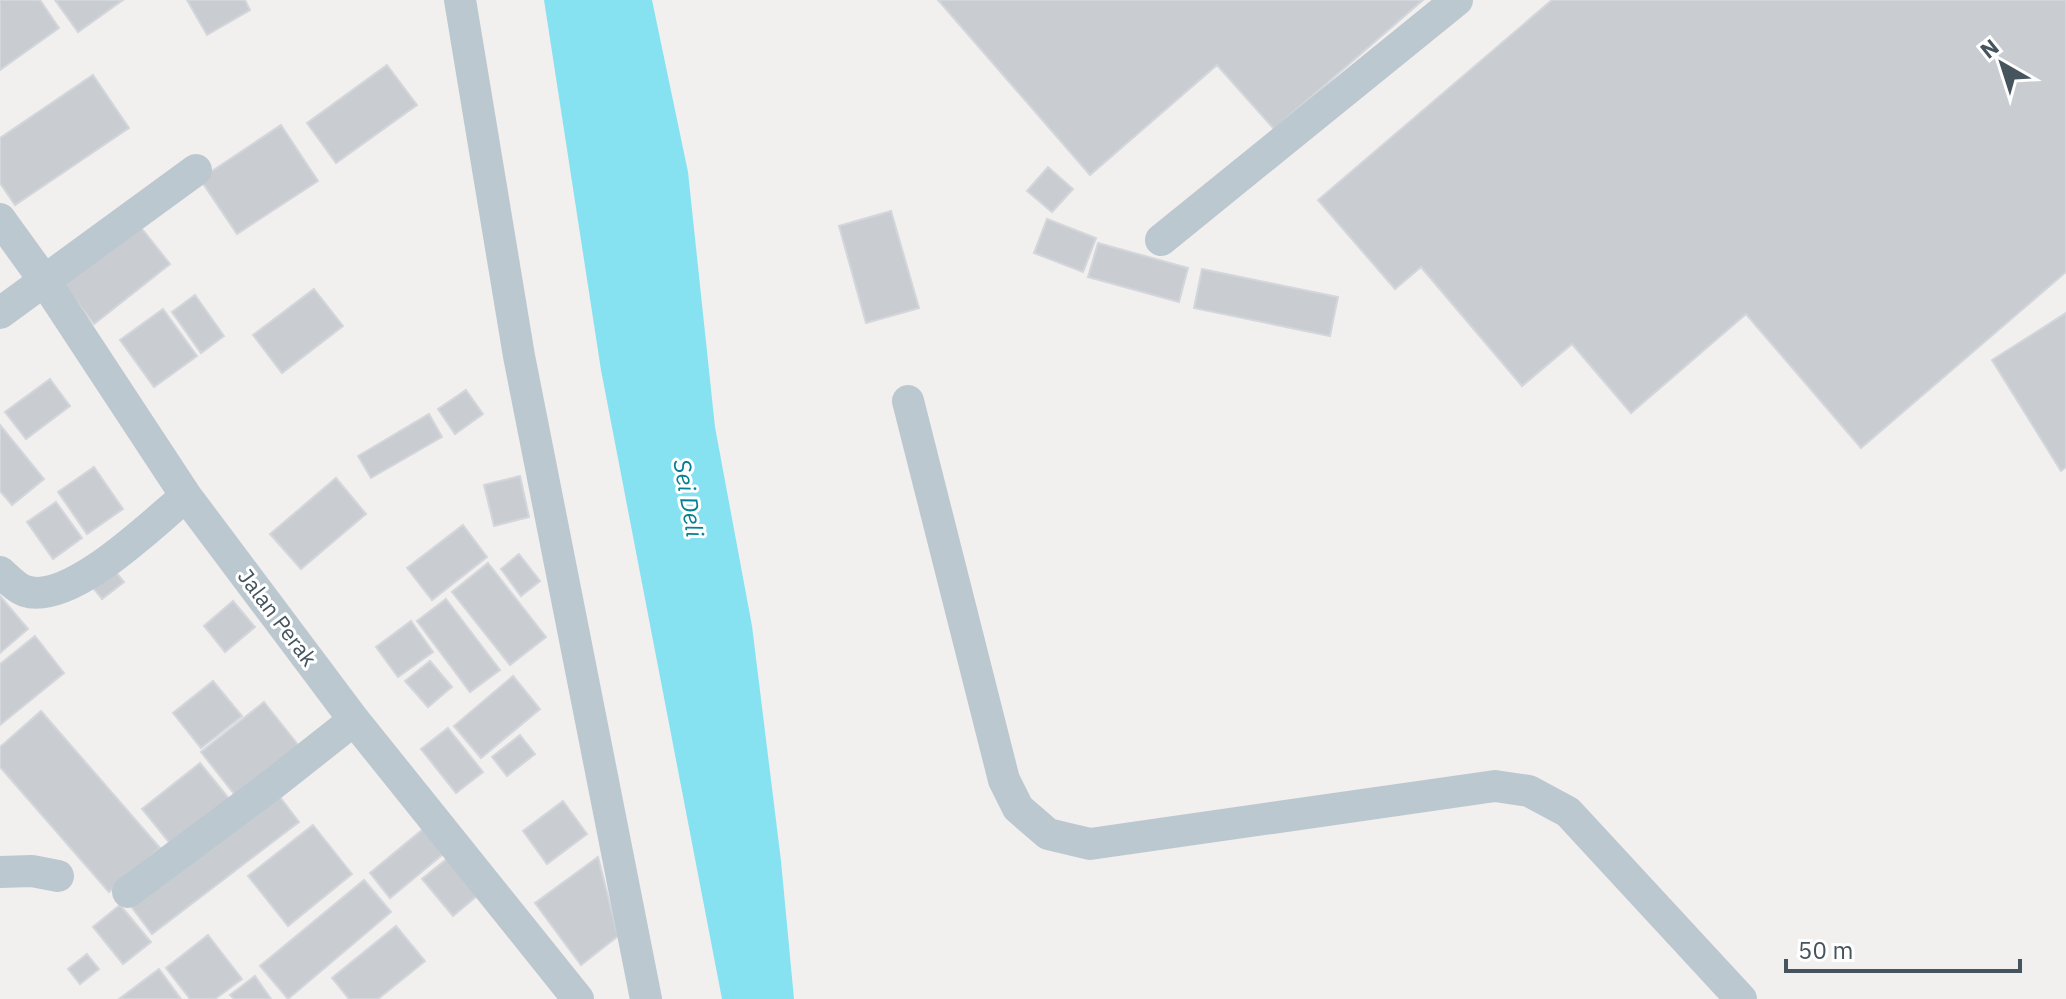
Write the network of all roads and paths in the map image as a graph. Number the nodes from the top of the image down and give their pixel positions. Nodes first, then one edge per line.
1 (460, 0) edge
2 (1457, 0) edge
3 (196, 170) dead end
4 (0, 219) edge
5 (1161, 240) dead end
6 (44, 280) junction
7 (0, 313) edge
8 (908, 401) dead end
9 (186, 496) junction
10 (0, 572) edge
11 (354, 720) junction
12 (0, 872) edge
13 (58, 876) dead end
14 (128, 892) dead end
15 (578, 999) edge
16 (646, 999) edge
17 (1741, 999) edge

1 - 16 street
2 - 5 street
3 - 6 street
4 - 6 street, Jalan Perak
6 - 7 street
6 - 9 street, Jalan Perak
8 - 17 street
9 - 10 street
9 - 11 street, Jalan Perak
11 - 14 street
11 - 15 street, Jalan Perak
12 - 13 street

